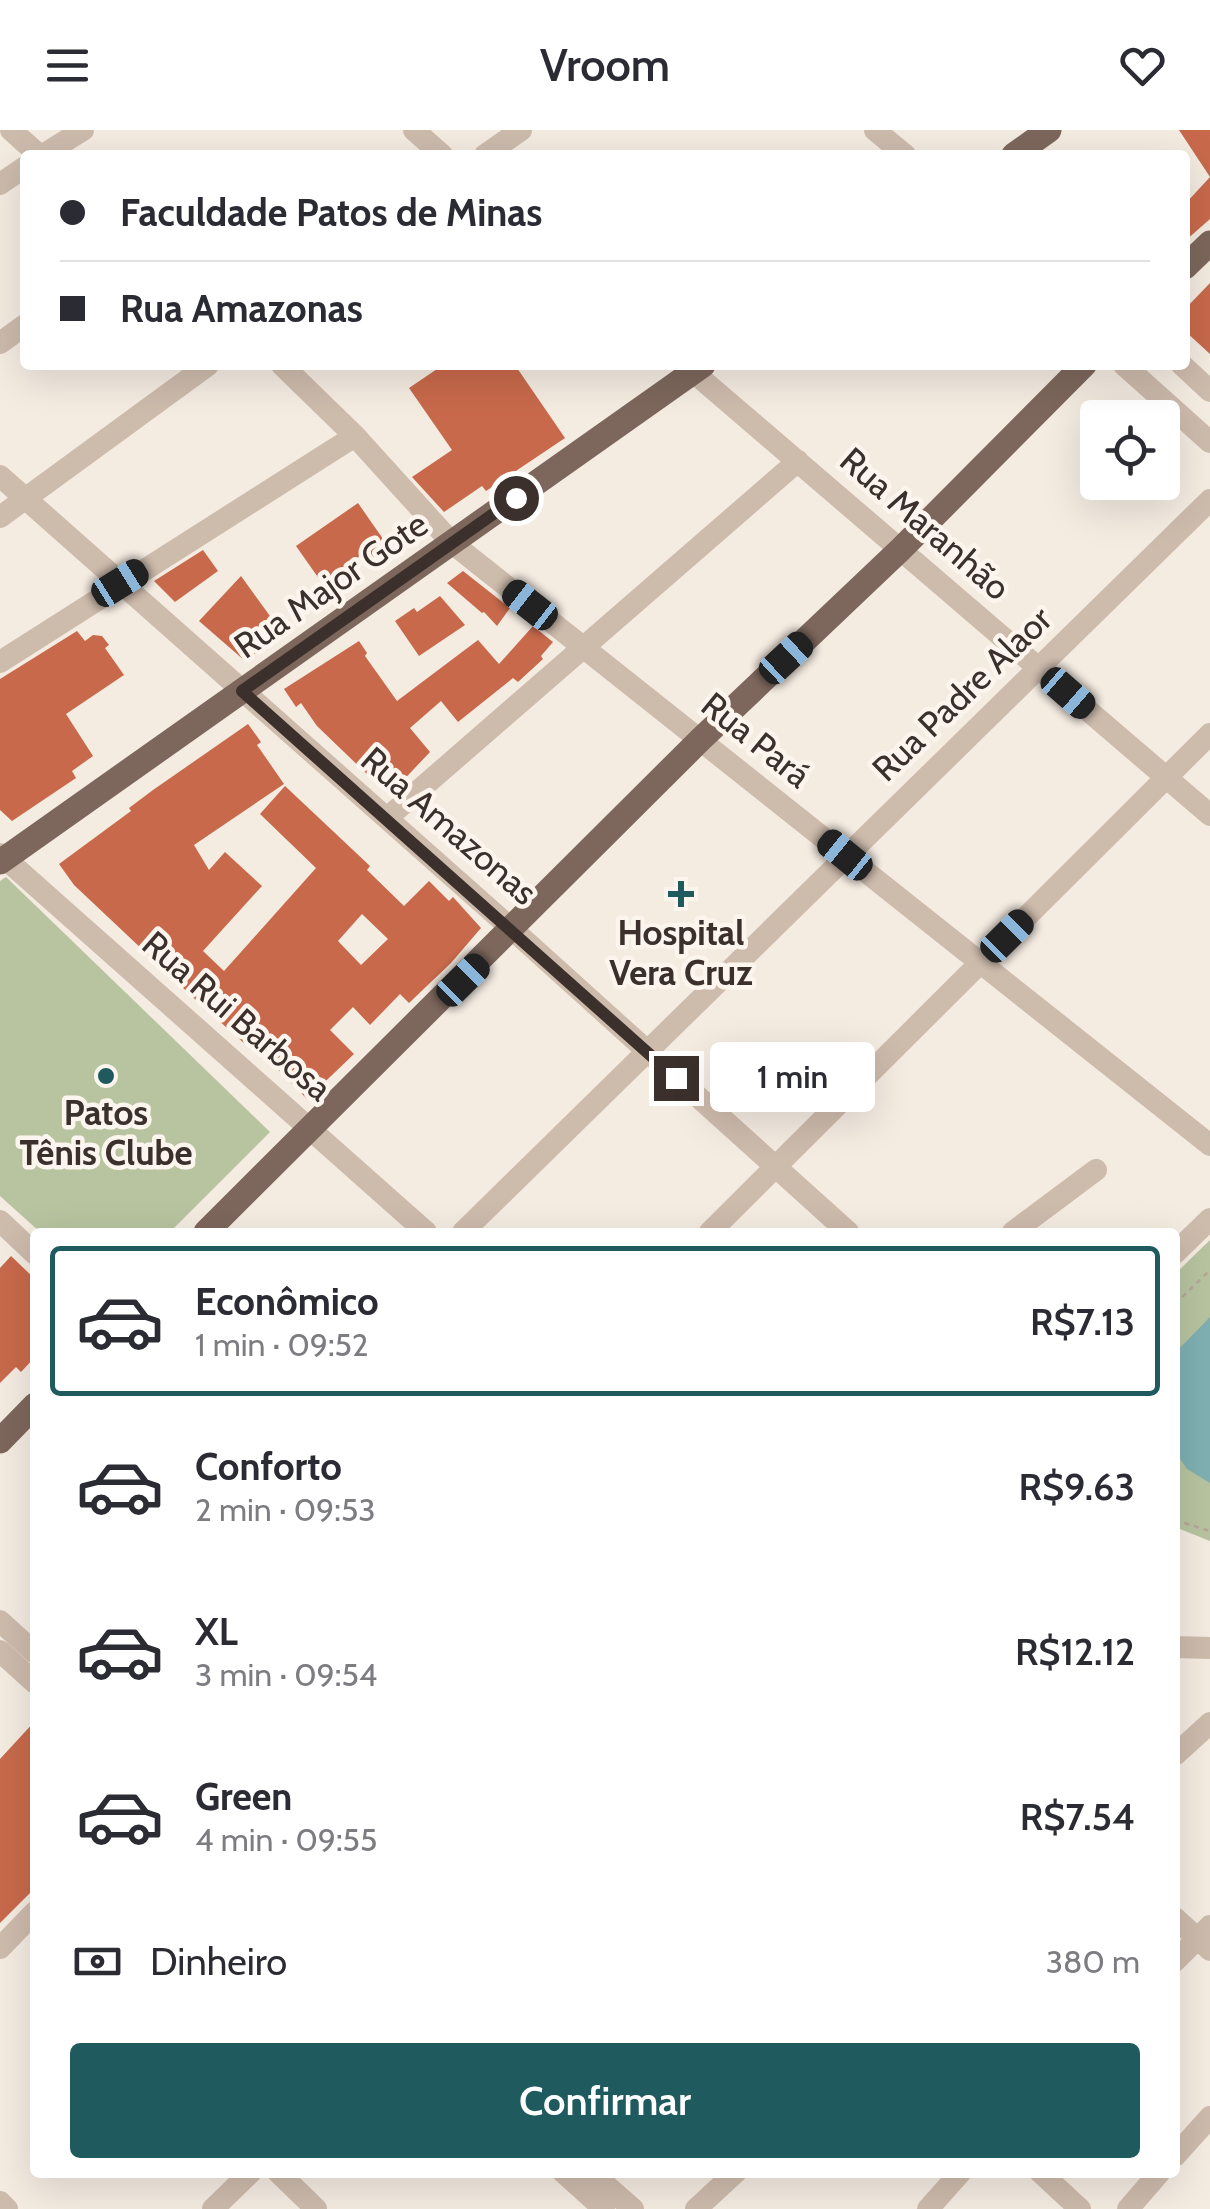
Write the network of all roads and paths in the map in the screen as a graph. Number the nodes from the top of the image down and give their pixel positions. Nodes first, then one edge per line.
1 (12, 130) edge
2 (83, 130) edge
3 (414, 130) edge
4 (520, 130) edge
5 (875, 130) edge
6 (1049, 130) edge
7 (35, 150) edge
8 (49, 150) edge
9 (436, 150) edge
10 (491, 150) edge
11 (899, 150) edge
12 (1021, 150) edge
13 (1210, 243) edge
14 (1190, 262) edge
15 (201, 370) edge
16 (287, 370) edge
17 (689, 370) edge
18 (696, 370) edge
19 (1079, 370) edge
20 (1130, 370) edge
21 (1187, 370) edge
22 (1210, 391) edge
23 (354, 436) junction
24 (1210, 442) edge
25 (798, 461) junction
26 (0, 476) edge
27 (26, 500) junction
28 (1210, 500) edge
29 (0, 517) edge
30 (452, 543) junction
31 (901, 550) junction
32 (120, 583) junction
33 (585, 648) junction
34 (0, 662) edge
35 (1040, 669) junction
36 (242, 691) junction
37 (1210, 734) edge
38 (700, 740) junction
39 (1166, 778) junction
40 (1210, 815) edge
41 (387, 818) junction
42 (845, 855) junction
43 (2, 858) edge
44 (513, 930) junction
45 (980, 963) junction
46 (646, 1050) junction
47 (312, 1129) junction
48 (1210, 1145) edge
49 (775, 1168) junction
50 (1096, 1170) dead end
51 (1210, 1219) edge
52 (0, 1221) edge
53 (210, 1228) edge
54 (422, 1228) edge
55 (466, 1228) edge
56 (714, 1228) edge
57 (843, 1228) edge
58 (1018, 1228) edge
59 (30, 1249) edge
60 (1180, 1249) edge
61 (1210, 1270) edge
62 (1180, 1299) edge
63 (30, 1410) edge
64 (0, 1441) edge
65 (1180, 1522) edge
66 (1210, 1532) edge
67 (0, 1621) edge
68 (1180, 1647) edge
69 (1210, 1648) edge
70 (0, 1651) edge
71 (30, 1664) edge
72 (30, 1666) edge
73 (1210, 1723) edge
74 (1180, 1750) edge
75 (30, 1917) edge
76 (1180, 1921) edge
77 (1206, 1938) edge
78 (0, 1948) edge
79 (1180, 1957) edge
80 (1210, 2117) edge
81 (1180, 2150) edge
82 (246, 2178) edge
83 (284, 2178) edge
84 (569, 2178) edge
85 (598, 2178) edge
86 (730, 2178) edge
87 (956, 2178) edge
88 (1046, 2178) edge
89 (1155, 2178) edge
90 (0, 2202) edge
91 (7, 2209) edge
92 (213, 2209) edge
93 (316, 2209) edge
94 (604, 2209) edge
95 (634, 2209) edge
96 (696, 2209) edge
97 (928, 2209) edge
98 (1080, 2209) edge
99 (1128, 2209) edge

1 - 7 street
2 - 8 street
3 - 9 street
4 - 10 street
5 - 11 street
6 - 12 main road
13 - 14 main road
15 - 27 street
16 - 23 street, Rua Pará
17 - 30 main road, Rua Major Gote
18 - 25 street, Rua Maranhão
19 - 31 main road
20 - 24 street
21 - 22 street
23 - 30 street, Rua Pará
23 - 32 street
25 - 31 street, Rua Maranhão
25 - 33 street
26 - 27 street, Rua Amazonas
27 - 29 street
27 - 32 street, Rua Amazonas
28 - 35 street, Rua Padre Alaor
30 - 33 street, Rua Pará
30 - 36 main road, Rua Major Gote
31 - 35 street, Rua Maranhão
31 - 38 main road
32 - 34 street
32 - 36 street, Rua Amazonas
33 - 38 street, Rua Pará
33 - 41 street
35 - 39 street, Rua Maranhão
35 - 42 street, Rua Padre Alaor
36 - 41 street, Rua Amazonas
36 - 43 main road, Rua Major Gote
37 - 39 street
38 - 42 street, Rua Pará
38 - 44 main road
39 - 40 street, Rua Maranhão
39 - 45 street
41 - 44 street, Rua Amazonas
42 - 45 street, Rua Pará
42 - 46 street, Rua Padre Alaor
43 - 47 street, Rua Rui Barbosa
44 - 46 street, Rua Amazonas
44 - 47 main road
45 - 48 street, Rua Pará
45 - 49 street
46 - 49 street, Rua Amazonas
46 - 55 street, Rua Padre Alaor
47 - 53 main road
47 - 54 street, Rua Rui Barbosa
49 - 56 street
49 - 57 street, Rua Amazonas
50 - 58 street
51 - 60 street
52 - 59 street
61 - 62 path
63 - 64 main road
65 - 66 path
67 - 71 street
68 - 69 street
70 - 72 street
73 - 74 street
75 - 78 street
76 - 77 street
77 - 79 street
80 - 81 street
82 - 92 street
83 - 93 street
84 - 94 street
85 - 95 street
86 - 96 street
87 - 97 street
88 - 98 street
89 - 99 street
90 - 91 street

